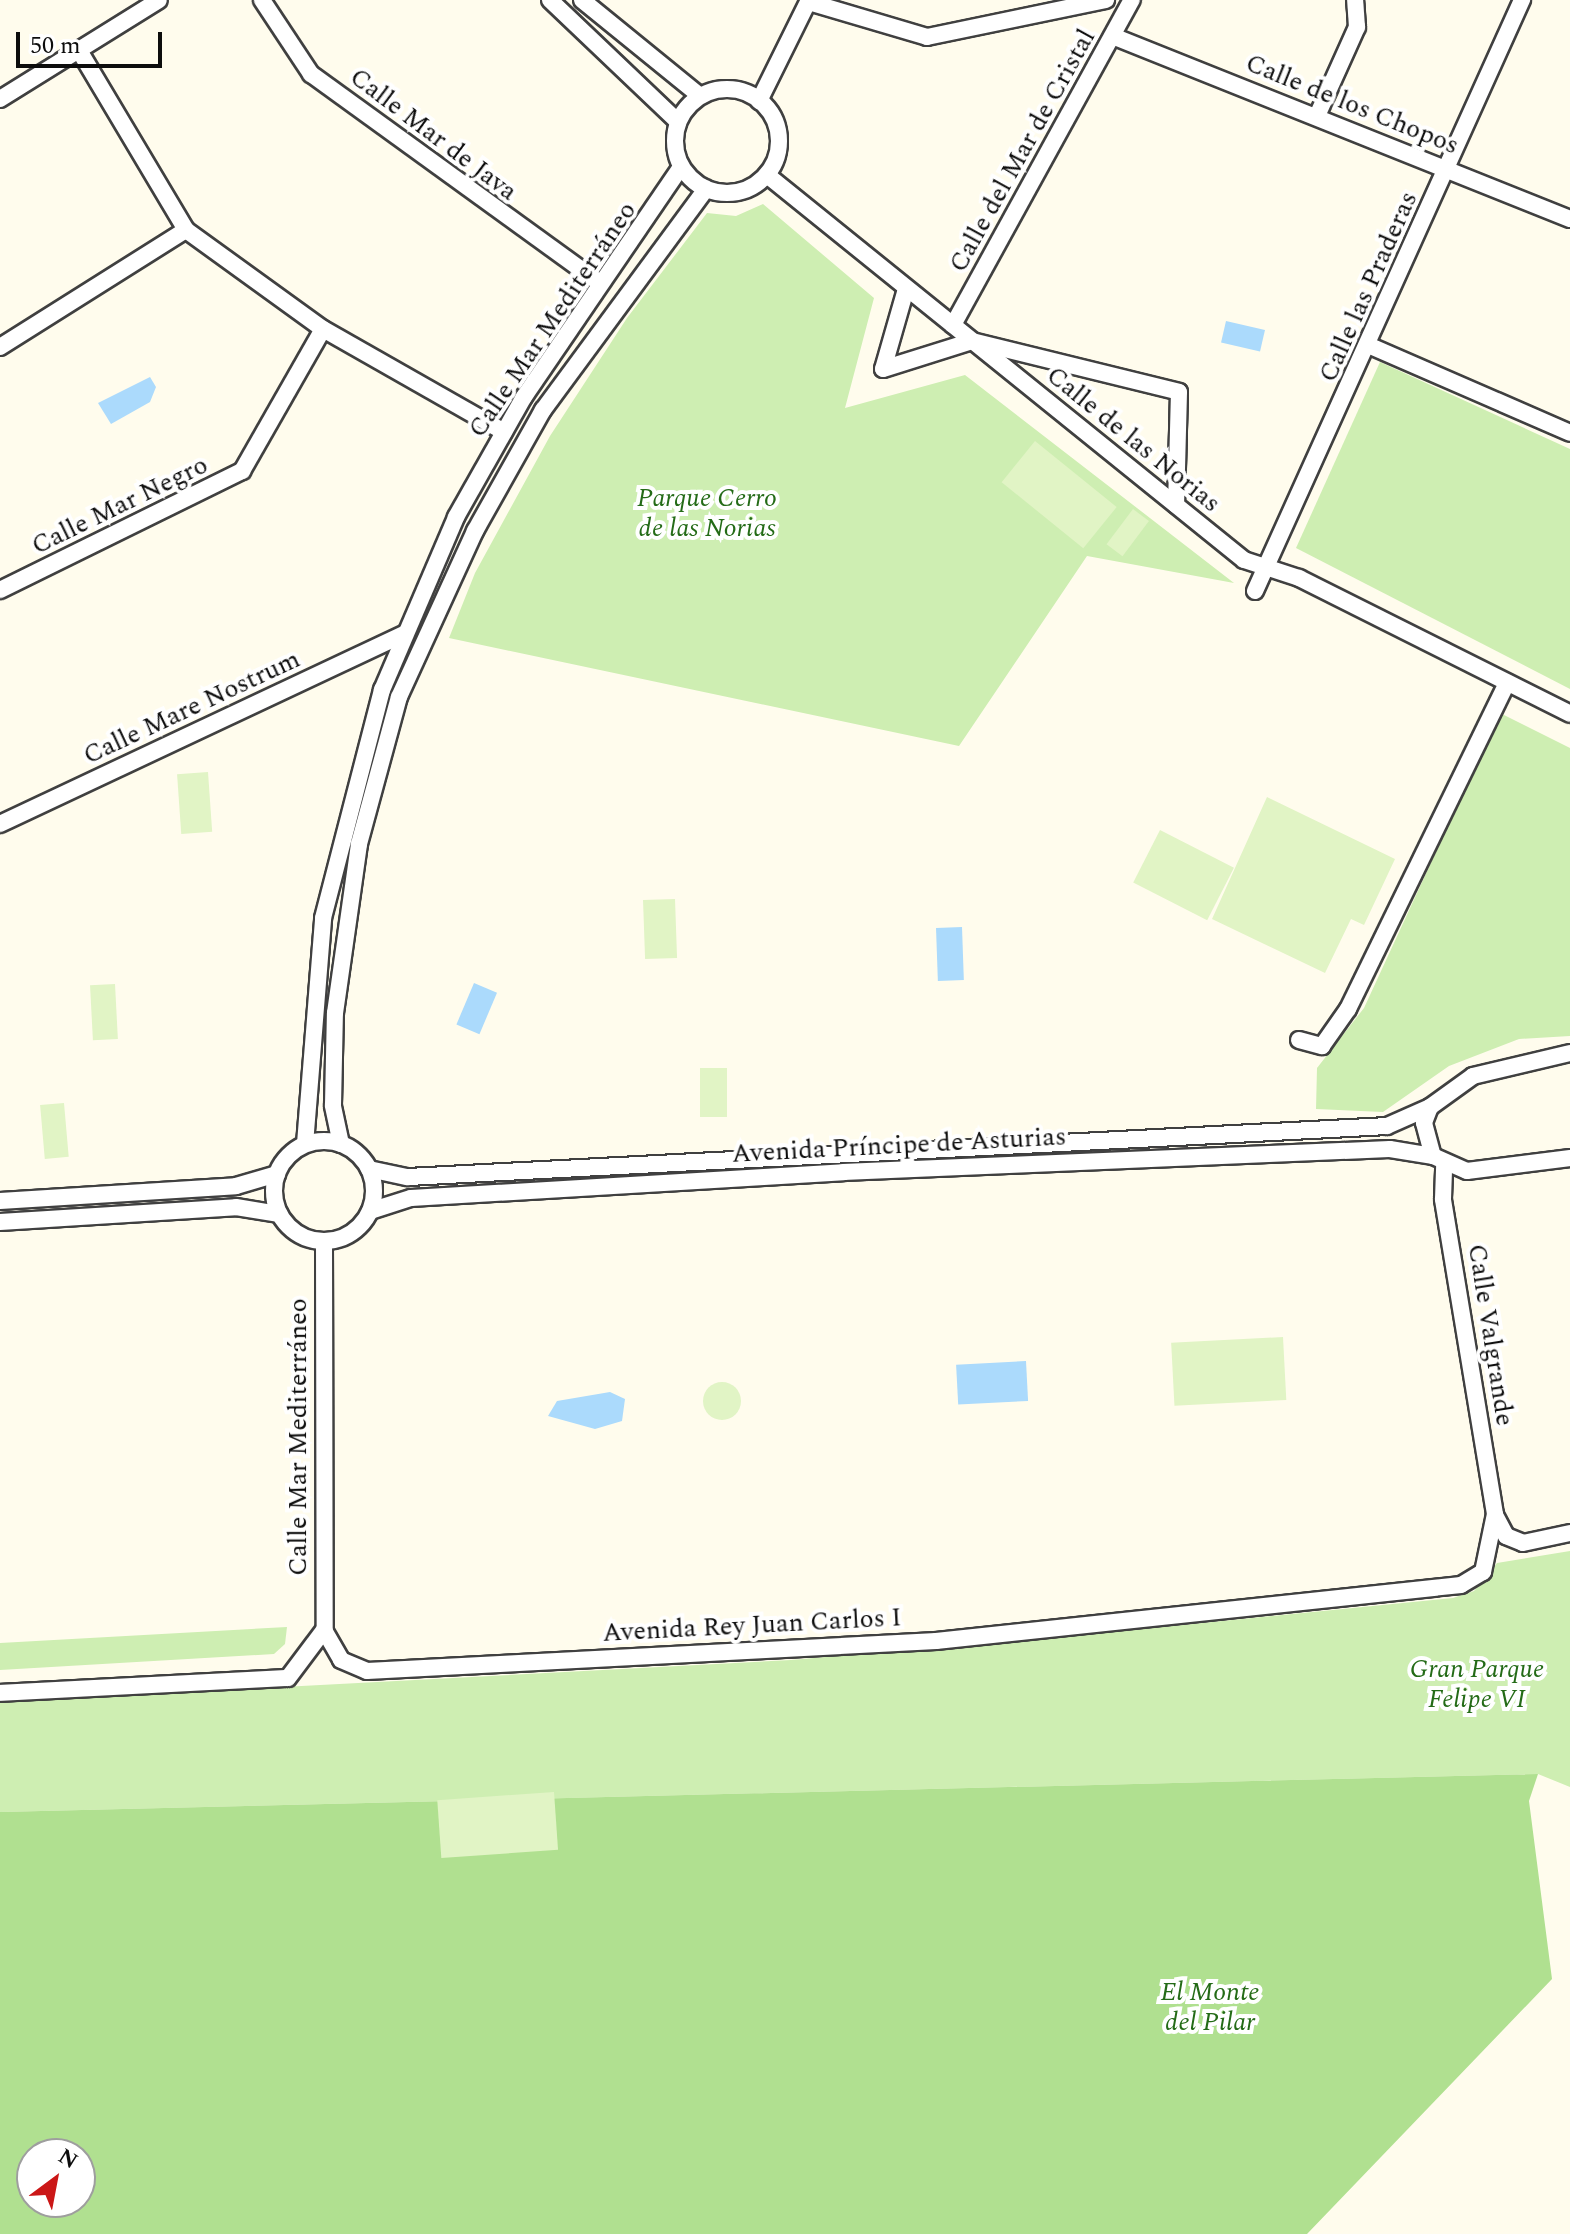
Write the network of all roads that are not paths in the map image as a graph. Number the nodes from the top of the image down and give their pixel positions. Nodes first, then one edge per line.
1 (159, 0) edge
2 (262, 0) edge
3 (550, 0) edge
4 (582, 0) edge
5 (1106, 0) edge
6 (1132, 0) edge
7 (1355, 0) edge
8 (1522, 0) edge
9 (809, 1) edge
10 (1115, 37) junction
11 (80, 52) junction
12 (700, 96) junction
13 (0, 99) edge
14 (759, 101) junction
15 (1317, 116) junction
16 (678, 122) junction
17 (681, 167) junction
18 (1449, 169) junction
19 (767, 175) junction
20 (706, 189) junction
21 (1570, 219) edge
22 (186, 230) junction
23 (600, 283) junction
24 (906, 289) junction
25 (953, 325) junction
26 (323, 329) junction
27 (972, 341) junction
28 (1368, 345) junction
29 (0, 347) edge
30 (504, 432) junction
31 (1570, 433) edge
32 (1176, 505) junction
33 (1267, 568) junction
34 (0, 590) edge
35 (1255, 591) dead end
36 (404, 634) junction
37 (1507, 683) junction
38 (1570, 714) edge
39 (0, 824) edge
40 (1299, 1040) dead end
41 (1570, 1053) edge
42 (1430, 1107) junction
43 (305, 1144) junction
44 (341, 1144) junction
45 (1570, 1158) edge
46 (1438, 1160) junction
47 (369, 1169) junction
48 (277, 1174) junction
49 (0, 1201) edge
50 (370, 1211) junction
51 (279, 1214) junction
52 (0, 1222) edge
53 (324, 1241) junction
54 (1495, 1514) junction
55 (1570, 1533) edge
56 (324, 1632) junction
57 (0, 1693) edge

1 - 11 street
2 - 23 street, Calle Mar de Java
3 - 16 street
4 - 12 street
5 - 9 street
6 - 10 street, Calle del Mar de Cristal
7 - 15 street
8 - 18 street, Calle las Praderas
9 - 14 street
10 - 15 street, Calle de los Chopos
10 - 25 street, Calle del Mar de Cristal
11 - 13 street
11 - 22 street
12 - 14 street
12 - 16 street
14 - 19 street
15 - 18 street, Calle de los Chopos
16 - 17 street
17 - 20 street
17 - 23 street, Calle Mar Mediterráneo
18 - 21 street, Calle de los Chopos
18 - 28 street, Calle las Praderas
19 - 20 street
19 - 24 street, Calle de las Norias
20 - 44 street, Calle Mar Mediterráneo
22 - 26 street
22 - 29 street
23 - 30 street, Calle Mar Mediterráneo
24 - 25 street, Calle de las Norias
24 - 27 street
25 - 27 street, Calle de las Norias
26 - 30 street
26 - 34 street, Calle Mar Negro
27 - 32 street, Calle de las Norias
27 - 32 street
28 - 31 street
28 - 33 street, Calle las Praderas
30 - 36 street, Calle Mar Mediterráneo
32 - 33 street, Calle de las Norias
33 - 35 street, Calle las Praderas
33 - 37 street, Calle de las Norias
36 - 39 street, Calle Mare Nostrum
36 - 43 street, Calle Mar Mediterráneo
37 - 38 street, Calle de las Norias
37 - 40 street
41 - 42 street, Avenida Príncipe de Asturias
42 - 46 street, Calle Valgrande
42 - 47 street, Avenida Príncipe de Asturias
43 - 44 street
43 - 48 street
44 - 47 street
45 - 46 street, Avenida Príncipe de Asturias
46 - 50 street, Avenida Príncipe de Asturias
46 - 54 street, Calle Valgrande
47 - 50 street
48 - 49 street
48 - 51 street
50 - 53 street
51 - 52 street
51 - 53 street
53 - 56 street, Calle Mar Mediterráneo
54 - 55 street
54 - 56 street, Avenida Rey Juan Carlos I
56 - 57 street

